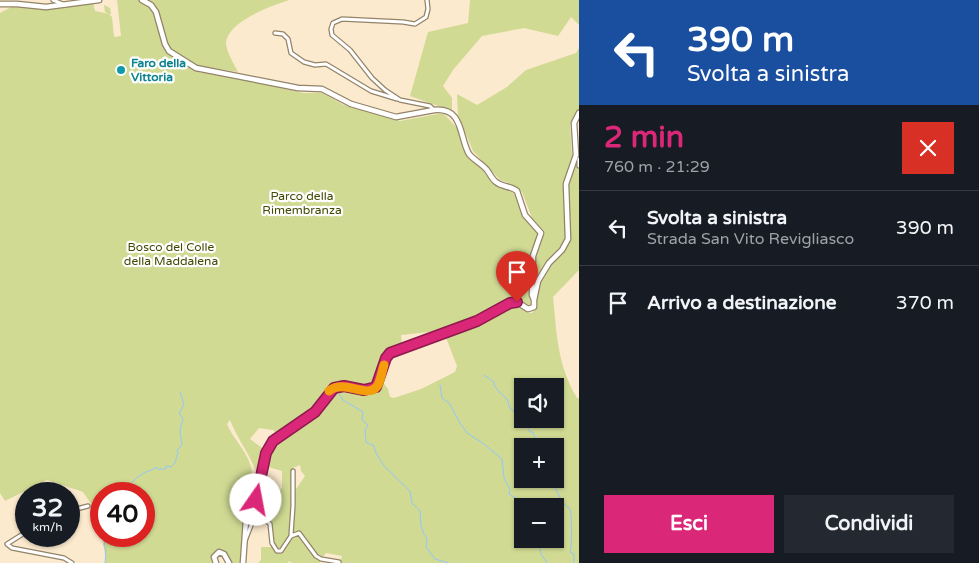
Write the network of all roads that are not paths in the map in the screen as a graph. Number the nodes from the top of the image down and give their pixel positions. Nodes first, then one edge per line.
1 (53, 0) edge
2 (99, 0) edge
3 (142, 0) edge
4 (426, 0) edge
5 (0, 4) edge
6 (65, 6) junction
7 (275, 33) dead end
8 (400, 100) junction
9 (434, 110) junction
10 (579, 113) edge
11 (575, 146) junction
12 (579, 151) edge
13 (579, 159) edge
14 (579, 166) edge
15 (534, 300) junction
16 (293, 471) dead end
17 (88, 506) dead end
18 (80, 508) edge
19 (291, 536) junction
20 (15, 539) edge
21 (244, 542) junction
22 (339, 562) dead end
23 (72, 563) edge
24 (216, 563) edge
25 (229, 563) edge
26 (243, 563) edge

1 - 6 street
2 - 6 street
3 - 9 street
4 - 8 street
5 - 6 street
7 - 8 street
8 - 9 street
9 - 15 street
10 - 11 street
11 - 12 street
11 - 15 street
13 - 14 street
15 - 21 street
16 - 19 street
17 - 18 street
19 - 21 street
19 - 22 street
20 - 23 street
21 - 26 street
24 - 25 street

